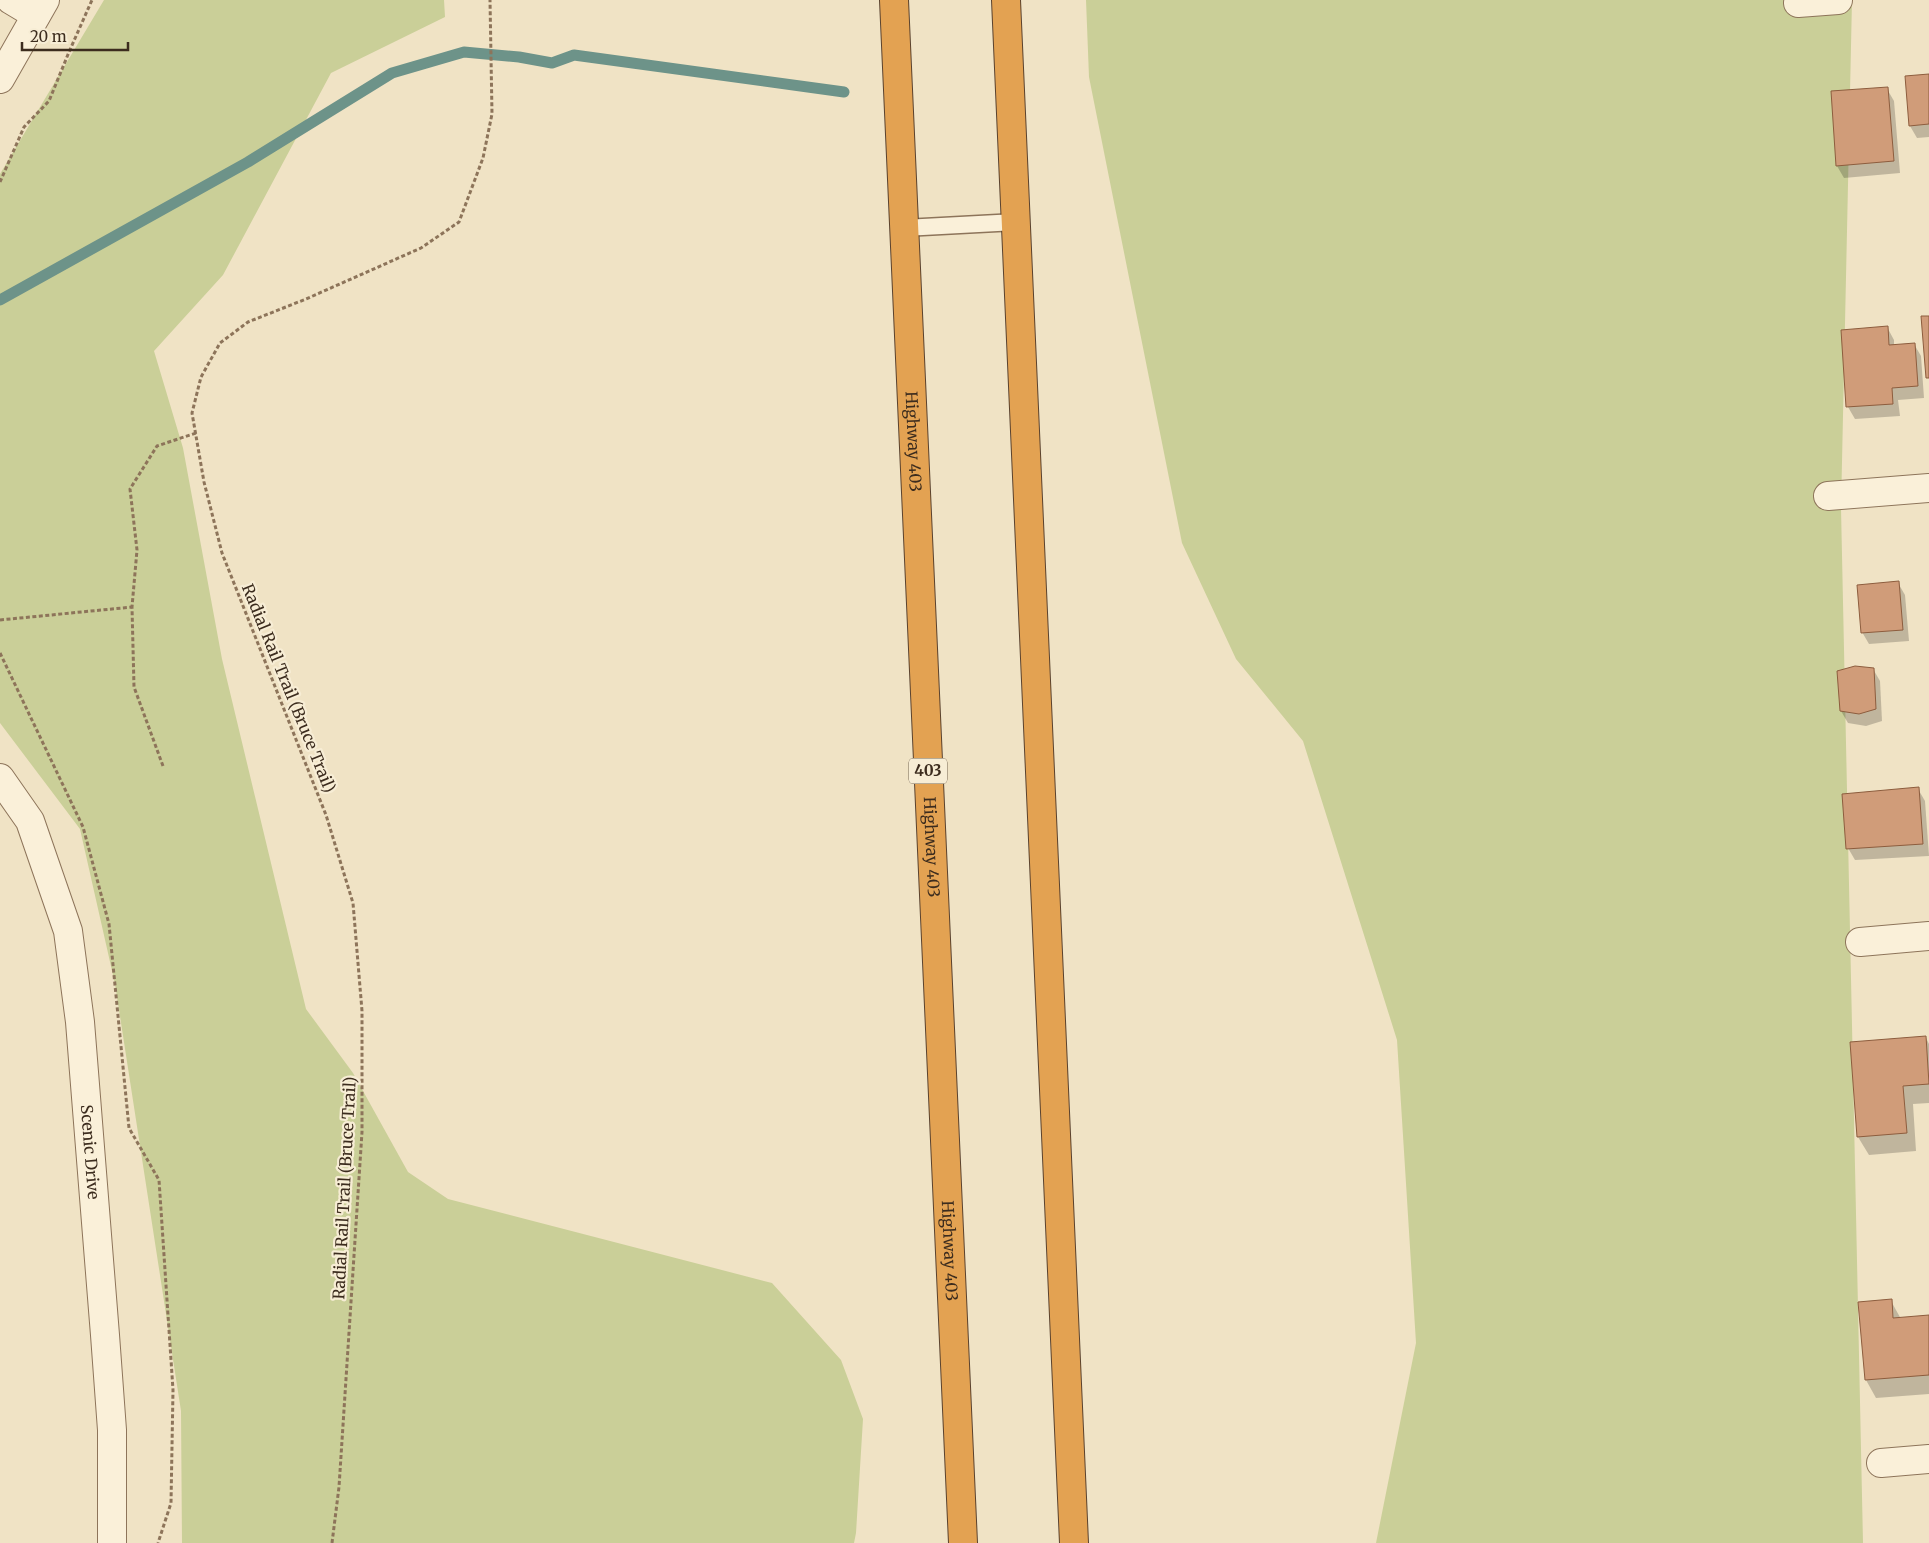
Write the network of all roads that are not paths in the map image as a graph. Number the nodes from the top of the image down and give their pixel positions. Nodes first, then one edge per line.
1 (11, 0) edge
2 (894, 0) edge
3 (1006, 0) edge
4 (1838, 0) edge
5 (1798, 3) dead end
6 (40, 8) edge
7 (0, 79) edge
8 (1016, 222) junction
9 (904, 228) junction
10 (1929, 488) edge
11 (1828, 496) dead end
12 (0, 778) edge
13 (1929, 936) edge
14 (1860, 942) dead end
15 (1929, 1459) edge
16 (1881, 1463) dead end
17 (112, 1543) edge
18 (963, 1543) edge
19 (1074, 1543) edge

1 - 6 street
2 - 9 highway, Highway 403 / 403
3 - 8 highway
4 - 5 street
6 - 7 street
8 - 9 lane
8 - 19 highway
9 - 18 highway, Highway 403 / 403
10 - 11 street
12 - 17 street, Scenic Drive
13 - 14 street
15 - 16 street

